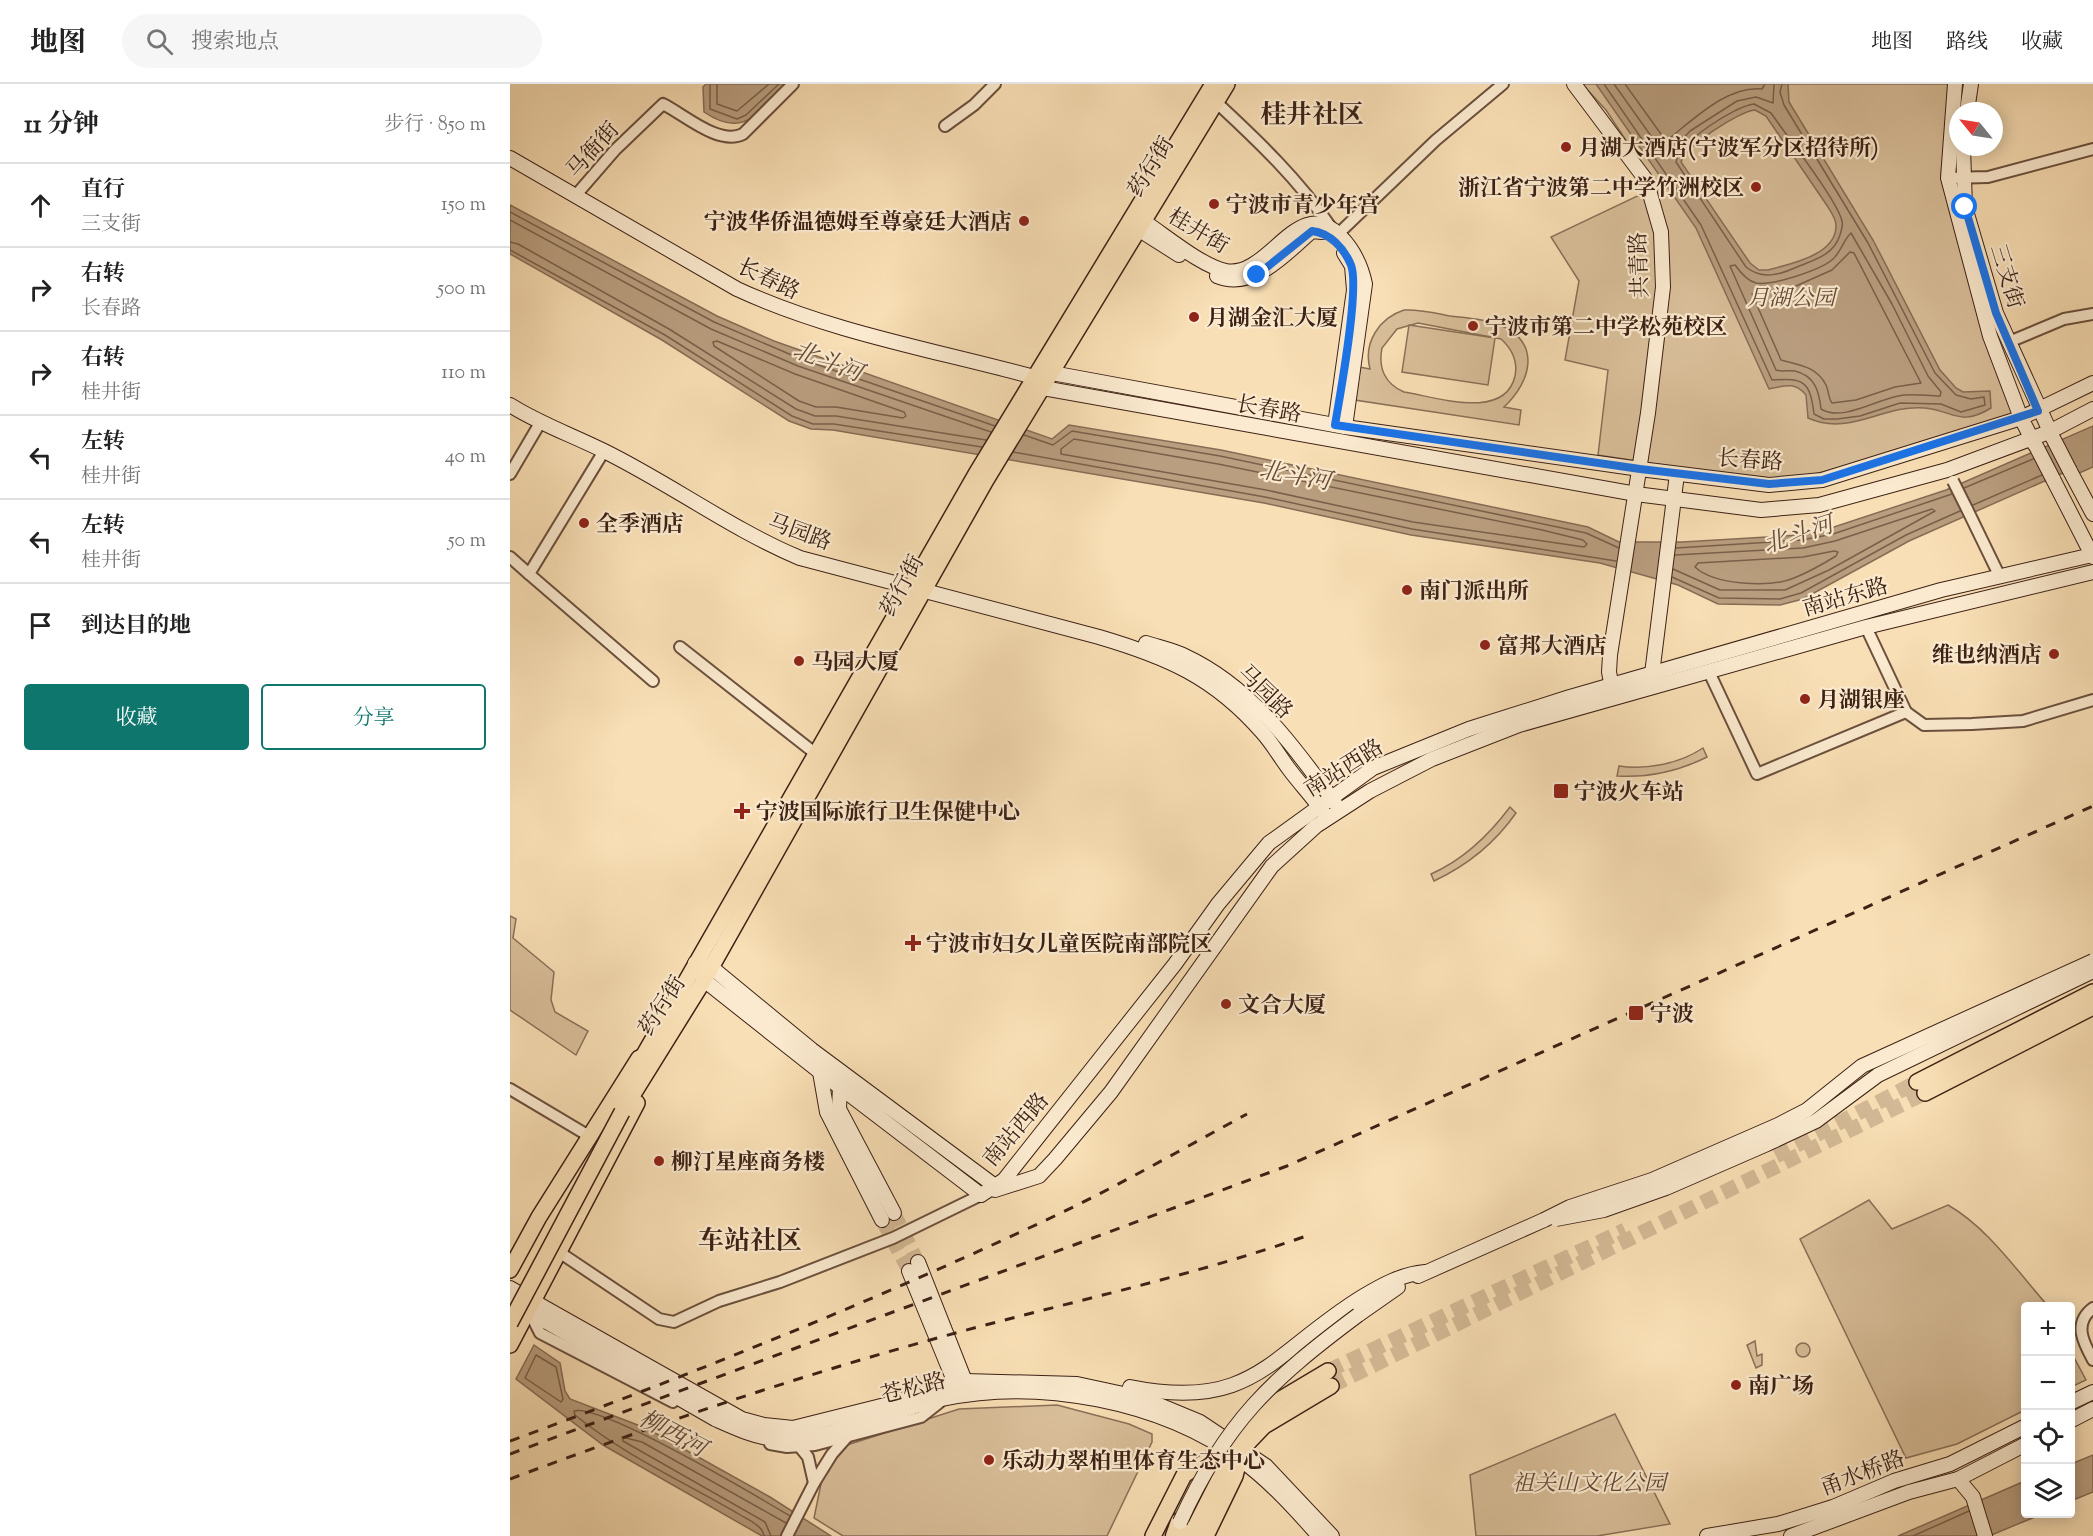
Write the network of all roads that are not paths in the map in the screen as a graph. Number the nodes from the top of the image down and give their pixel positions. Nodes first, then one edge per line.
1 (793, 84) edge
2 (995, 84) edge
3 (1213, 84) edge
4 (1227, 84) edge
5 (1503, 84) edge
6 (1574, 84) edge
7 (1955, 84) edge
8 (1971, 84) edge
9 (1216, 102) junction
10 (1968, 102) edge
11 (945, 126) dead end
12 (2093, 149) edge
13 (1963, 156) edge
14 (510, 158) edge
15 (1962, 177) junction
16 (1948, 178) junction
17 (576, 195) junction
18 (1141, 225) junction
19 (1334, 230) junction
20 (2093, 314) edge
21 (2009, 342) junction
22 (1052, 373) junction
23 (1036, 382) junction
24 (2093, 383) edge
25 (510, 405) edge
26 (2093, 408) edge
27 (2038, 411) junction
28 (2021, 418) junction
29 (540, 423) junction
30 (1340, 426) junction
31 (2051, 435) junction
32 (2034, 442) junction
33 (604, 451) junction
34 (1640, 469) junction
35 (510, 474) edge
36 (1677, 474) junction
37 (1950, 475) junction
38 (1636, 494) junction
39 (1675, 499) junction
40 (2093, 514) edge
41 (2093, 556) edge
42 (510, 557) edge
43 (2093, 572) edge
44 (528, 574) junction
45 (2000, 577) junction
46 (919, 588) junction
47 (1866, 627) junction
48 (1099, 637) junction
49 (680, 647) dead end
50 (1709, 672) junction
51 (1651, 680) junction
52 (653, 681) dead end
53 (1613, 692) junction
54 (2093, 700) edge
55 (1906, 712) junction
56 (816, 754) junction
57 (1330, 797) junction
58 (1319, 806) junction
59 (1340, 810) junction
60 (1327, 819) junction
61 (2093, 961) edge
62 (694, 963) junction
63 (2093, 971) edge
64 (708, 973) junction
65 (2093, 992) edge
66 (2093, 1007) edge
67 (664, 1030) junction
68 (820, 1072) junction
69 (840, 1087) junction
70 (510, 1089) edge
71 (619, 1109) junction
72 (590, 1136) junction
73 (995, 1186) junction
74 (981, 1195) junction
75 (1544, 1220) junction
76 (559, 1252) junction
77 (913, 1267) tunnel mouth
78 (510, 1270) edge
79 (1425, 1272) junction
80 (510, 1288) edge
81 (510, 1301) edge
82 (510, 1308) edge
83 (2093, 1308) edge
84 (532, 1310) junction
85 (510, 1323) edge
86 (510, 1345) edge
87 (2093, 1360) edge
88 (1330, 1379) tunnel mouth
89 (964, 1382) junction
90 (2093, 1392) edge
91 (944, 1399) junction
92 (2075, 1401) edge
93 (2093, 1409) edge
94 (2075, 1418) edge
95 (2021, 1428) edge
96 (847, 1437) junction
97 (799, 1446) junction
98 (2021, 1446) edge
99 (1236, 1451) junction
100 (1958, 1479) junction
101 (814, 1483) junction
102 (1180, 1533) edge
103 (787, 1536) edge
104 (1153, 1536) edge
105 (1206, 1536) edge
106 (1319, 1536) edge
107 (1332, 1536) edge
108 (1707, 1536) edge
109 (1791, 1536) edge
110 (1985, 1536) edge

1 - 17 street, 马衙街
2 - 11 street
3 - 23 main road, 药行街
4 - 9 main road, 药行街
5 - 19 street
6 - 34 main road, 共青路
7 - 16 main road, 三支街
8 - 10 main road
9 - 18 main road, 药行街
9 - 19 street
12 - 15 street
13 - 15 main road, 三支街
14 - 17 main road, 长春路
15 - 16 street
15 - 21 main road, 三支街
16 - 28 main road, 三支街
17 - 23 main road, 长春路
18 - 19 main road, 桂井街
18 - 22 main road, 药行街
18 - 30 main road, 桂井街
19 - 30 main road
20 - 21 street
21 - 27 main road, 三支街
22 - 23 main road, 药行街
22 - 30 main road, 长春路
23 - 38 main road, 长春路
23 - 46 main road, 药行街
24 - 27 main road, 长春路
25 - 29 main road, 马园路
26 - 31 main road, 长春路
27 - 28 main road, 长春路
27 - 31 main road, 三支街
28 - 32 main road, 三支街
28 - 36 main road, 长春路
29 - 33 main road, 马园路
29 - 35 street
30 - 34 main road, 长春路
31 - 32 main road, 长春路
31 - 40 main road, bridge
32 - 37 main road, 长春路
32 - 41 main road, bridge
33 - 44 street
33 - 46 main road, 马园路
34 - 36 main road, 长春路
34 - 38 main road, 共青路
36 - 39 main road
37 - 39 main road, 长春路
37 - 45 street, bridge
38 - 39 main road, 长春路
38 - 53 main road, 共青路
39 - 51 main road
41 - 45 main road, 南站东路
42 - 44 street
43 - 47 main road, 南站东路
44 - 52 street
45 - 51 main road, 南站东路
46 - 48 main road, 马园路
46 - 56 main road, 药行街
46 - 64 main road, 药行街
47 - 50 main road, 南站东路
47 - 55 street
48 - 57 main road, 马园路
48 - 58 main road, 马园路
49 - 56 street
50 - 51 main road, 南站东路
50 - 55 street
51 - 53 main road, 南站东路
53 - 57 main road, 南站西路
53 - 59 main road, 南站西路
54 - 55 street
56 - 62 main road, 药行街
57 - 58 main road, 南站西路
57 - 59 main road, 马园路
58 - 60 main road, 马园路
58 - 73 main road, 南站西路
59 - 60 main road, 南站西路
60 - 74 main road, 南站西路
61 - 75 main road, bridge
62 - 64 main road
62 - 67 main road, 药行街
63 - 75 main road, bridge
64 - 67 main road, 药行街
64 - 68 main road
64 - 73 main road
65 - 66 main road
67 - 71 main road, 药行街
67 - 72 main road
67 - 76 main road
68 - 69 main road
68 - 69 main road
69 - 74 main road
70 - 72 street
71 - 82 main road
71 - 85 main road, bridge
72 - 78 main road
73 - 74 main road, 南站西路
74 - 76 street
75 - 79 main road
76 - 84 main road
77 - 89 main road, 苍松路
79 - 89 main road
79 - 102 main road, bridge
80 - 84 main road, 苍松路
81 - 91 main road, 苍松路
83 - 87 street
84 - 86 main road
84 - 89 main road, 苍松路
84 - 97 street
88 - 99 main road
89 - 99 main road, 苍松路
90 - 92 main road
91 - 96 street
91 - 99 main road, 苍松路
93 - 94 main road
95 - 108 main road, 甬水桥路
96 - 97 street
96 - 101 street
97 - 101 street
98 - 100 main road, 甬水桥路
99 - 102 highway
99 - 104 main road
99 - 105 main road
99 - 106 main road, 苍松路
99 - 107 main road, 苍松路
100 - 109 main road, 甬水桥路
100 - 110 main road
101 - 103 street

